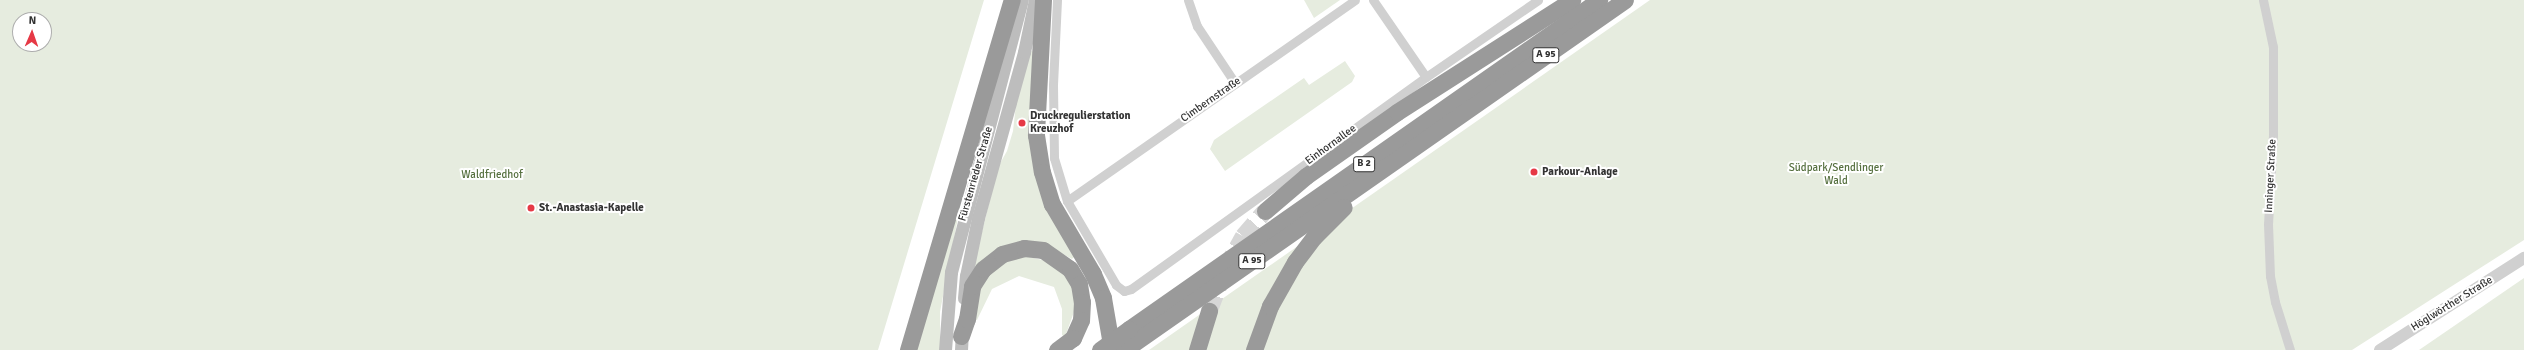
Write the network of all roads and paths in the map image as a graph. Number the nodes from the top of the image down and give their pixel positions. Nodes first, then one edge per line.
1 (1012, 0) edge
2 (1022, 0) edge
3 (1035, 0) edge
4 (1043, 0) edge
5 (1058, 0) edge
6 (1188, 0) edge
7 (1355, 0) edge
8 (1373, 0) edge
9 (1538, 0) edge
10 (1572, 0) edge
11 (1599, 0) edge
12 (1625, 0) edge
13 (2263, 0) edge
14 (1426, 77) junction
15 (1235, 83) junction
16 (1374, 177) junction
17 (1067, 201) junction
18 (1265, 211) tunnel mouth
19 (2524, 258) edge
20 (1209, 311) tunnel mouth
21 (1127, 341) edge
22 (961, 343) edge
23 (908, 350) edge
24 (945, 350) edge
25 (1057, 350) edge
26 (1100, 350) edge
27 (1112, 350) edge
28 (1196, 350) edge
29 (1254, 350) edge
30 (2290, 350) edge
31 (2380, 350) edge

1 - 23 highway
2 - 24 main road, Fürstenrieder Straße
3 - 22 main road, Fürstenrieder Straße
4 - 27 highway
5 - 17 street
6 - 15 street
7 - 15 street, Cimbernstraße
8 - 14 street
9 - 14 street, Einhornallee
10 - 18 highway
11 - 21 highway, B 2
12 - 16 highway, A 95
13 - 30 street, Inninger Straße
14 - 17 street, Einhornallee
15 - 17 street, Cimbernstraße
16 - 21 highway, A 95
16 - 29 highway
19 - 31 street, Höglwörther Straße
20 - 28 highway
21 - 26 highway, B 2, bridge
22 - 25 highway

